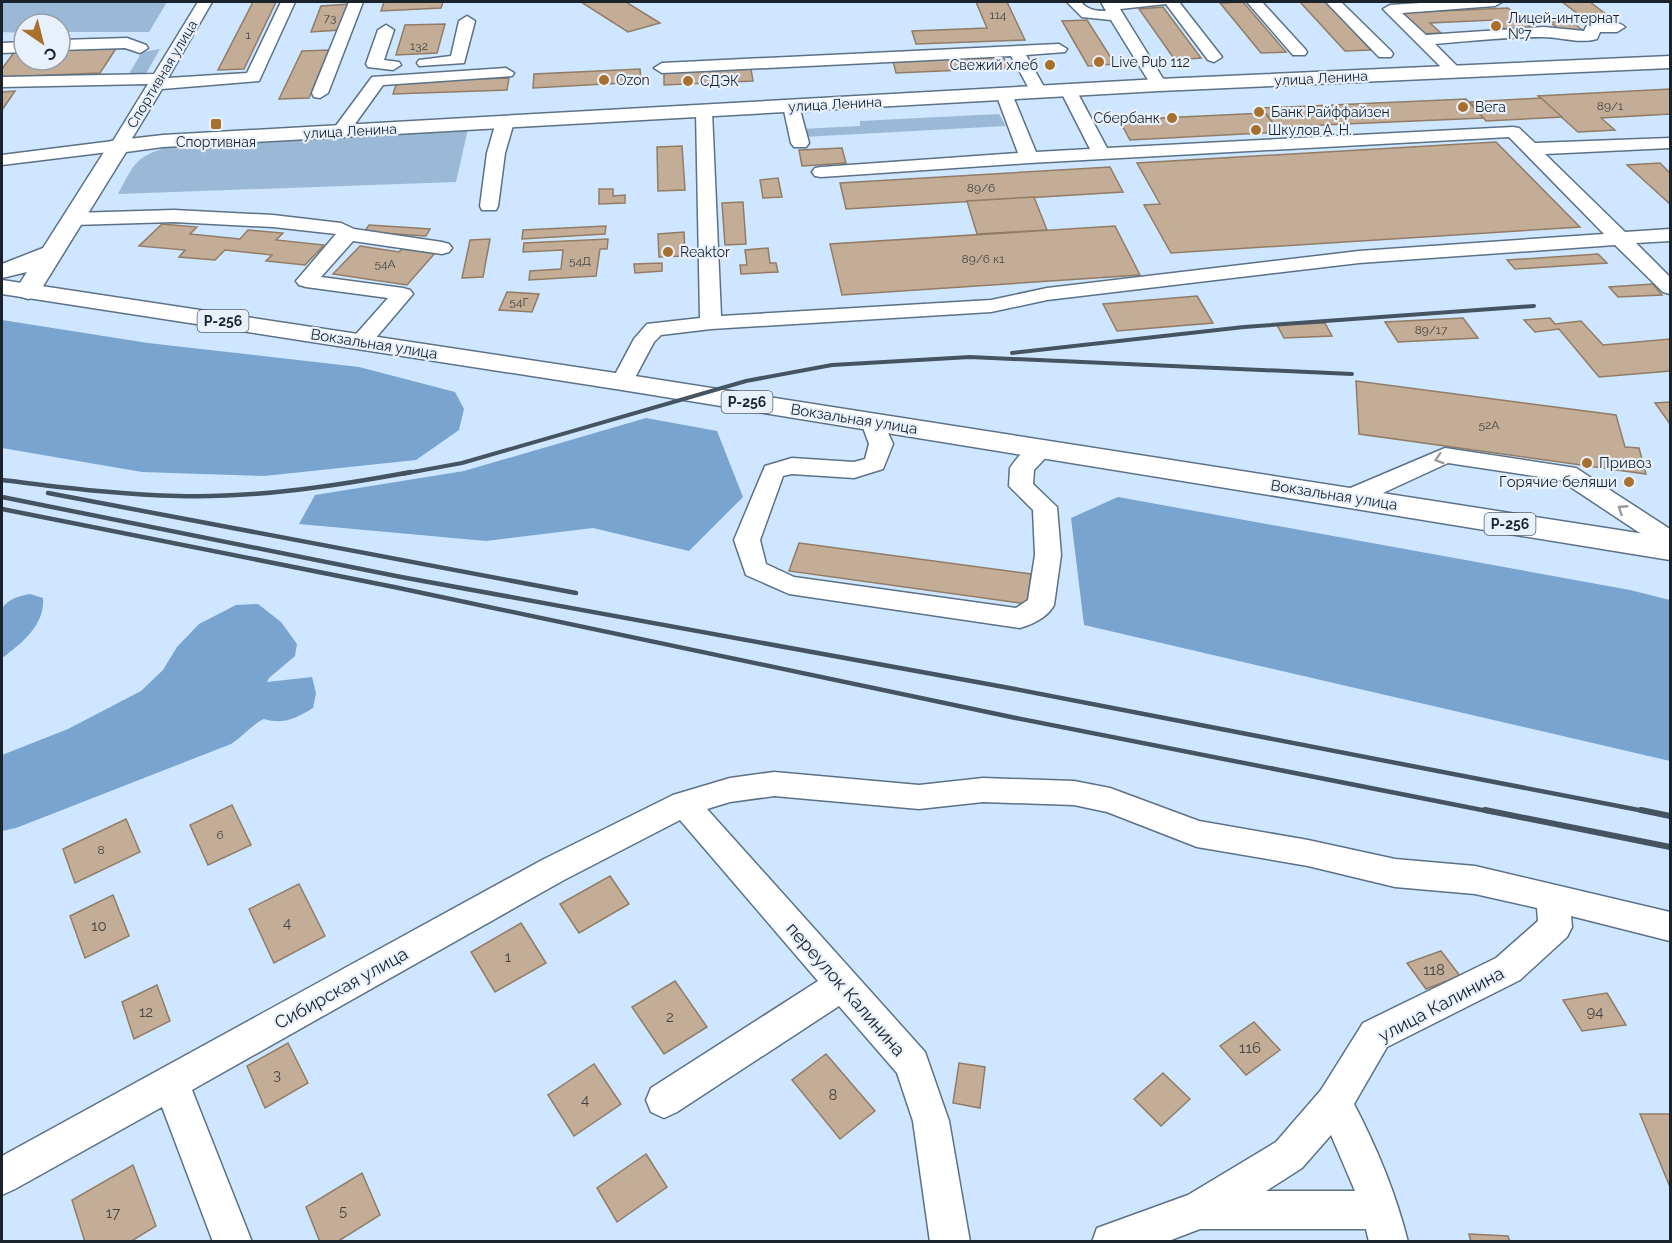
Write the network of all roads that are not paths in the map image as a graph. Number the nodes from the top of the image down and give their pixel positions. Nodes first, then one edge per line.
1 (205, 2) edge
2 (288, 2) edge
3 (356, 2) edge
4 (1074, 2) edge
5 (1160, 2) edge
6 (1172, 2) edge
7 (1254, 2) edge
8 (1334, 2) edge
9 (1495, 2) edge
10 (1111, 7) edge
11 (467, 21) dead end
12 (1617, 27) dead end
13 (386, 30) dead end
14 (1422, 40) junction
15 (72, 45) edge
16 (178, 46) junction
17 (140, 48) junction
18 (1059, 49) dead end
19 (1016, 51) junction
20 (1299, 52) dead end
21 (1385, 54) dead end
22 (1214, 57) dead end
23 (1671, 62) edge
24 (662, 68) dead end
25 (391, 72) junction
26 (1455, 72) junction
27 (506, 73) dead end
28 (121, 81) junction
29 (158, 81) junction
30 (2, 82) edge
31 (1159, 85) junction
32 (1068, 90) junction
33 (1039, 92) junction
34 (320, 93) dead end
35 (1004, 94) junction
36 (791, 106) junction
37 (704, 111) junction
38 (505, 122) junction
39 (341, 131) junction
40 (800, 143) dead end
41 (1671, 143) edge
42 (119, 146) junction
43 (1529, 148) junction
44 (1101, 154) junction
45 (1029, 158) junction
46 (2, 160) edge
47 (821, 172) dead end
48 (489, 206) dead end
49 (73, 219) junction
50 (348, 234) junction
51 (1671, 235) edge
52 (1621, 239) junction
53 (442, 248) dead end
54 (52, 253) junction
55 (2, 271) edge
56 (2, 287) edge
57 (1671, 288) edge
58 (28, 291) junction
59 (85, 300) junction
60 (711, 323) junction
61 (360, 342) junction
62 (621, 382) junction
63 (873, 422) junction
64 (1042, 449) junction
65 (1350, 498) junction
66 (1671, 541) edge
67 (1671, 549) edge
68 (684, 804) junction
69 (1553, 897) junction
70 (1671, 927) edge
71 (843, 984) junction
72 (171, 1083) junction
73 (663, 1100) dead end
74 (1334, 1103) junction
75 (2, 1176) edge
76 (1200, 1210) junction
77 (1385, 1226) edge
78 (233, 1242) edge
79 (950, 1242) edge
80 (1111, 1242) edge

1 - 16 street, Спортивная улица
2 - 29 street
3 - 34 street
4 - 10 street
5 - 10 street
6 - 22 street
7 - 20 street
8 - 21 street
9 - 14 street
10 - 31 street
11 - 25 street
12 - 14 street
13 - 25 street
14 - 26 street
15 - 17 street
16 - 17 street
16 - 29 street, Спортивная улица
17 - 28 street
18 - 19 street
19 - 24 street
19 - 33 street
23 - 26 main road, улица Ленина
25 - 27 street
25 - 39 street
26 - 31 main road, улица Ленина
28 - 29 street
28 - 30 street
29 - 42 street, Спортивная улица
31 - 32 main road, улица Ленина
32 - 33 main road, улица Ленина
32 - 44 street
33 - 35 main road, улица Ленина
35 - 36 main road, улица Ленина
35 - 45 street
36 - 37 main road, улица Ленина
36 - 40 street
37 - 38 main road, улица Ленина
37 - 60 street
38 - 39 main road, улица Ленина
38 - 48 street
39 - 42 main road, улица Ленина
41 - 43 street
42 - 46 street, улица Ленина
42 - 49 main road
43 - 44 street
43 - 52 street
44 - 45 street
45 - 47 street
49 - 50 street
49 - 54 main road
50 - 53 street
50 - 61 street
51 - 52 street
52 - 57 street
52 - 60 street
54 - 55 main road
54 - 58 main road
54 - 59 main road
56 - 58 main road, Вокзальная улица / Р-256
58 - 59 main road, Вокзальная улица / Р-256
59 - 61 main road, Вокзальная улица / Р-256
60 - 62 street
61 - 62 main road, Вокзальная улица / Р-256
62 - 63 main road, Вокзальная улица / Р-256
63 - 64 main road, Вокзальная улица / Р-256
63 - 64 street
64 - 65 main road, Вокзальная улица / Р-256
66 -> 65 street
65 - 67 main road, Вокзальная улица / Р-256
68 - 69 street, Сибирская улица
68 - 71 street, переулок Калинина
68 - 72 street, Сибирская улица
69 - 70 street, Сибирская улица
69 - 74 street, улица Калинина
71 - 73 street
71 - 79 street, переулок Калинина
72 - 75 street, Сибирская улица
72 - 78 street
74 - 76 street, улица Калинина
74 - 77 street
76 - 77 street
76 - 80 street, улица Калинина

